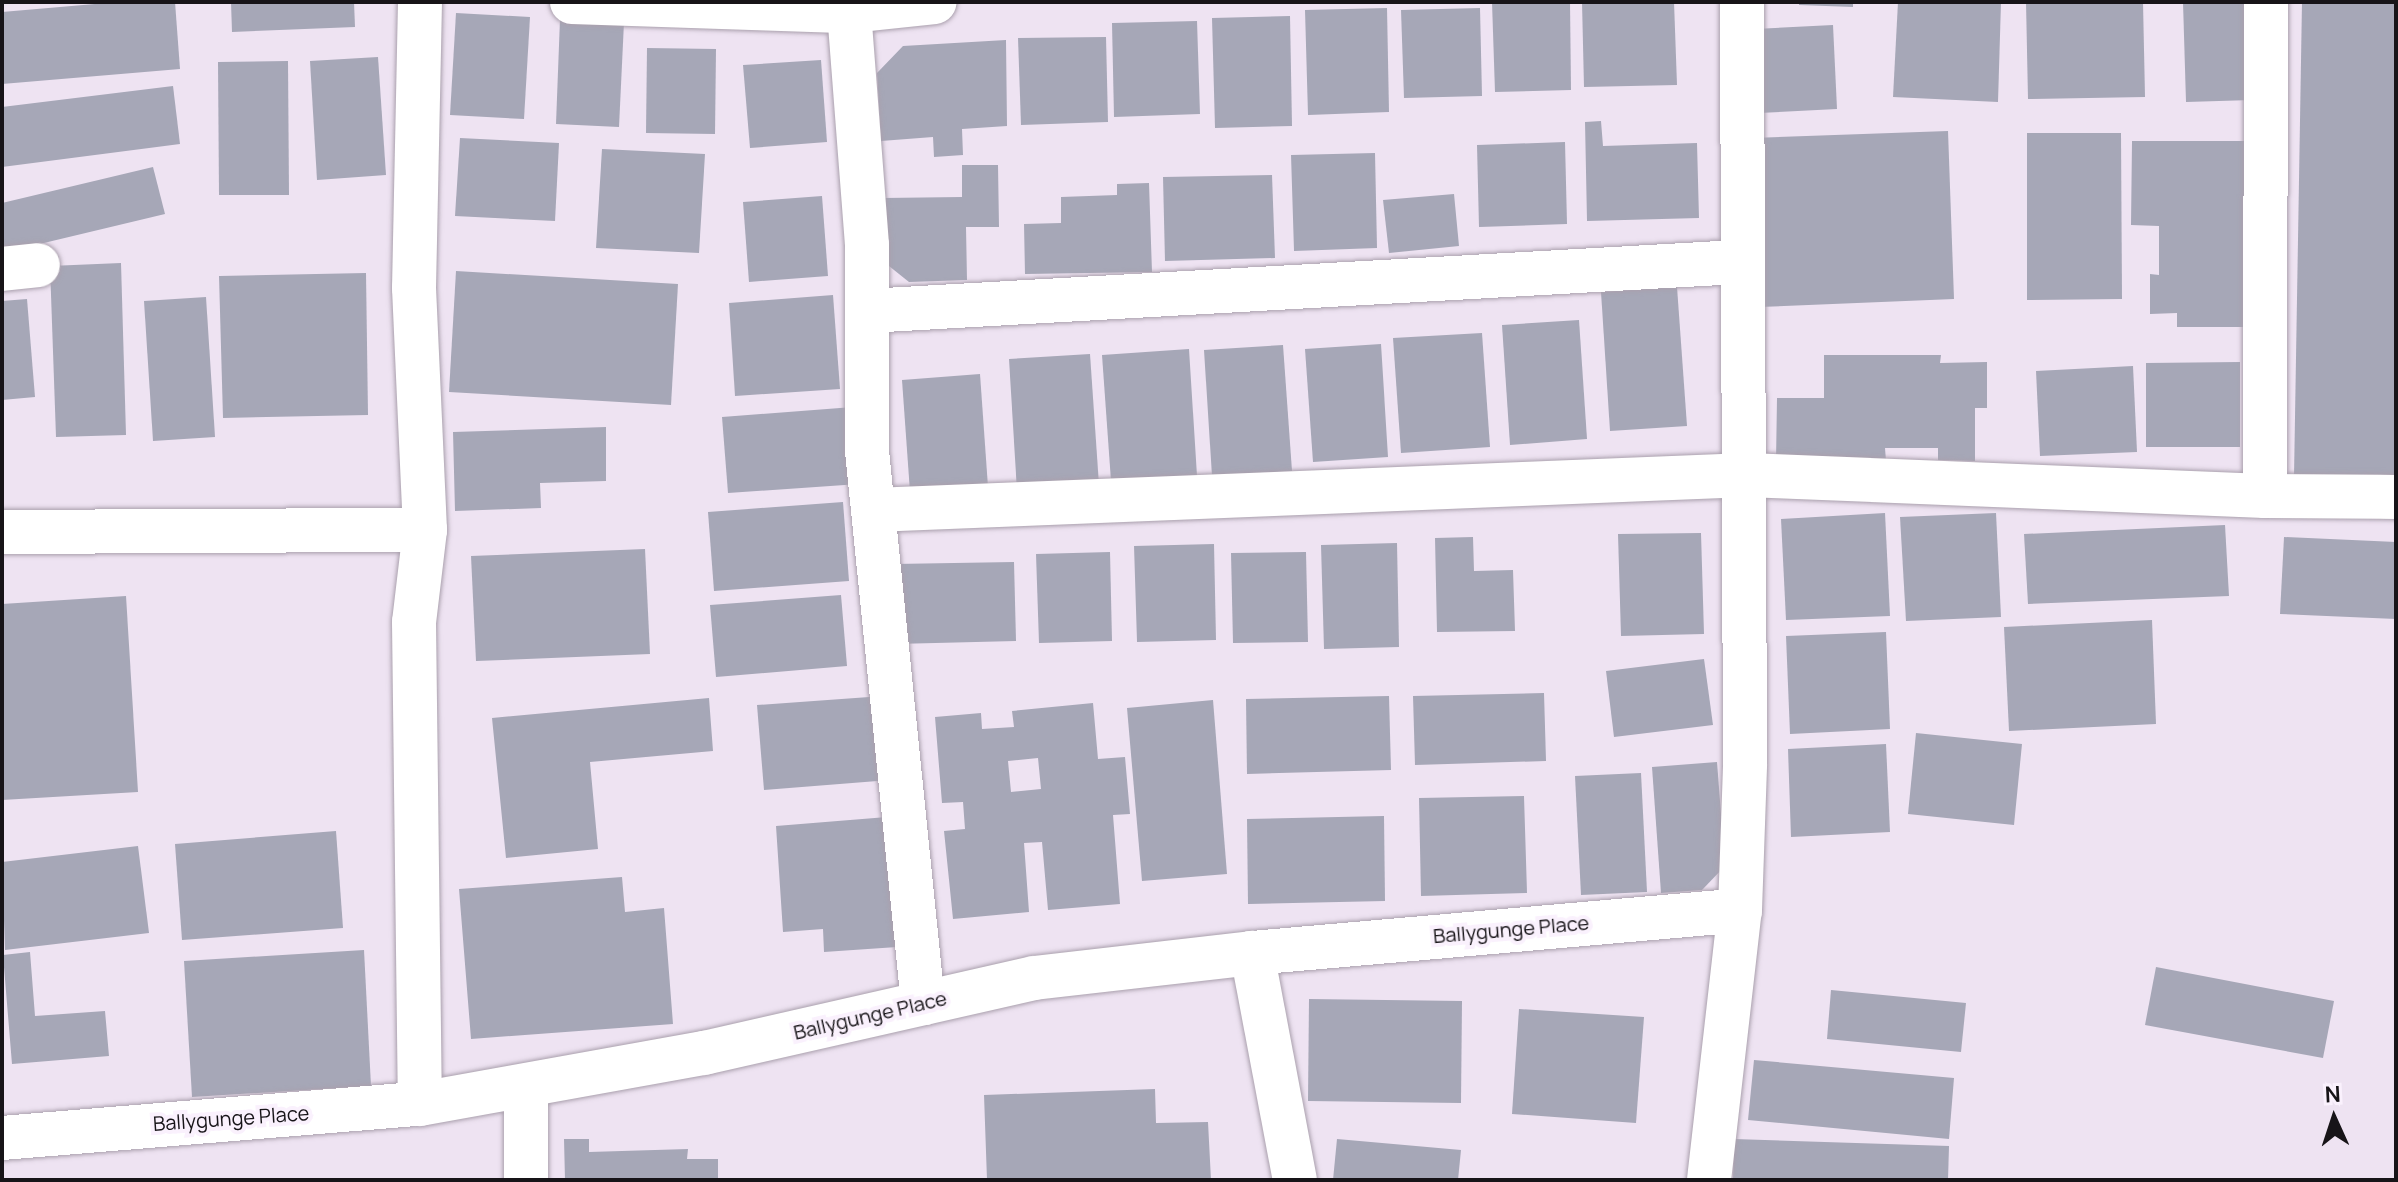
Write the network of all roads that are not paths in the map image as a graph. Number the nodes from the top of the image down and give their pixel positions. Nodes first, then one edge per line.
1 (420, 2) edge
2 (572, 2) edge
3 (935, 2) edge
4 (1742, 2) edge
5 (2266, 2) edge
6 (752, 4) edge
7 (849, 11) junction
8 (1739, 262) junction
9 (867, 311) junction
10 (1747, 475) junction
11 (2265, 496) junction
12 (2396, 497) edge
13 (873, 510) junction
14 (425, 530) junction
15 (2, 532) edge
16 (1740, 910) junction
17 (1252, 953) junction
18 (923, 1003) junction
19 (526, 1086) junction
20 (420, 1104) junction
21 (2, 1138) edge
22 (526, 1180) edge
23 (1295, 1180) edge
24 (1709, 1180) edge

1 - 14 street
2 - 6 street
3 - 7 street
4 - 8 street
5 - 11 street
6 - 7 street
7 - 9 street
8 - 9 street
8 - 10 street
9 - 13 street
10 - 11 street
10 - 13 street
10 - 16 street
11 - 12 street
13 - 18 street
14 - 15 street
14 - 20 street
16 - 17 street, Ballygunge Place
16 - 24 street
17 - 18 street, Ballygunge Place
17 - 23 street
18 - 19 street, Ballygunge Place
19 - 20 street, Ballygunge Place
19 - 22 street
20 - 21 street, Ballygunge Place

